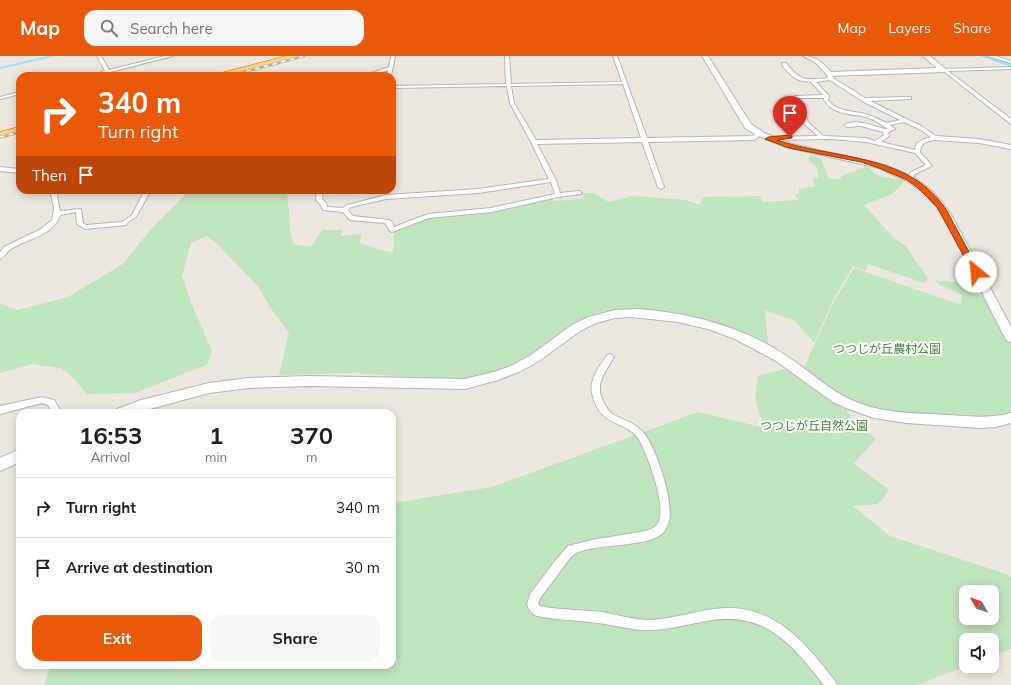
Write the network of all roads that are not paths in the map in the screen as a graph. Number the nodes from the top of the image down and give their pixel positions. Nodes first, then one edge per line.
1 (99, 56) edge
2 (170, 56) edge
3 (296, 56) edge
4 (393, 56) edge
5 (507, 56) edge
6 (614, 56) edge
7 (705, 56) edge
8 (806, 56) edge
9 (926, 56) edge
10 (990, 56) edge
11 (1011, 62) edge
12 (784, 64) dead end
13 (390, 68) junction
14 (1011, 68) edge
15 (944, 70) junction
16 (108, 72) edge
17 (116, 72) edge
18 (236, 72) edge
19 (377, 72) edge
20 (390, 72) edge
21 (830, 77) junction
22 (813, 81) junction
23 (624, 83) junction
24 (509, 86) junction
25 (396, 87) edge
26 (16, 94) edge
27 (827, 96) junction
28 (0, 98) edge
29 (909, 98) dead end
30 (864, 100) junction
31 (905, 120) junction
32 (1011, 122) edge
33 (847, 125) dead end
34 (886, 128) junction
35 (16, 131) edge
36 (759, 134) junction
37 (0, 135) edge
38 (821, 136) junction
39 (935, 138) junction
40 (768, 139) junction
41 (644, 140) junction
42 (534, 142) junction
43 (876, 142) junction
44 (1011, 148) edge
45 (917, 152) junction
46 (0, 169) edge
47 (16, 171) edge
48 (909, 179) junction
49 (553, 180) junction
50 (661, 188) dead end
51 (578, 193) dead end
52 (55, 194) edge
53 (146, 194) edge
54 (320, 194) edge
55 (558, 194) junction
56 (386, 197) joint
57 (345, 210) junction
58 (58, 213) junction
59 (0, 257) edge
60 (1011, 338) edge
61 (610, 357) dead end
62 (55, 409) edge
63 (132, 409) edge
64 (0, 410) edge
65 (1011, 418) edge
66 (16, 457) edge
67 (0, 465) edge
68 (830, 685) edge

1 - 16 street
2 - 17 street
3 - 18 highway
4 - 13 street
5 - 24 street
6 - 23 street
7 - 36 street
8 - 21 street
9 - 15 street
10 - 11 street
12 - 22 street
13 - 19 street
13 - 20 street
14 - 15 street
15 - 21 street
15 - 32 street
21 - 22 street
21 - 30 street
22 - 27 street
23 - 24 street
23 - 41 street
24 - 25 street
24 - 42 street
26 - 28 street
27 - 34 street
27 - 38 street
29 - 30 street
30 - 31 street
31 - 34 street
31 - 39 street
33 - 34 street
34 - 43 street
35 - 37 highway
36 - 40 street
36 - 41 street
38 - 40 street
38 - 43 street
39 - 44 street
39 - 45 street
40 - 48 street
41 - 42 street
41 - 50 street
42 - 49 street
43 - 45 street
45 - 48 street
46 - 47 street
48 - 60 street
49 - 55 street
49 - 56 street
51 - 55 street
52 - 58 street
53 - 58 street
54 - 57 street
55 - 57 street
56 - 57 street
58 - 59 street
61 - 68 street
62 - 64 street
63 - 65 street
66 - 67 street

